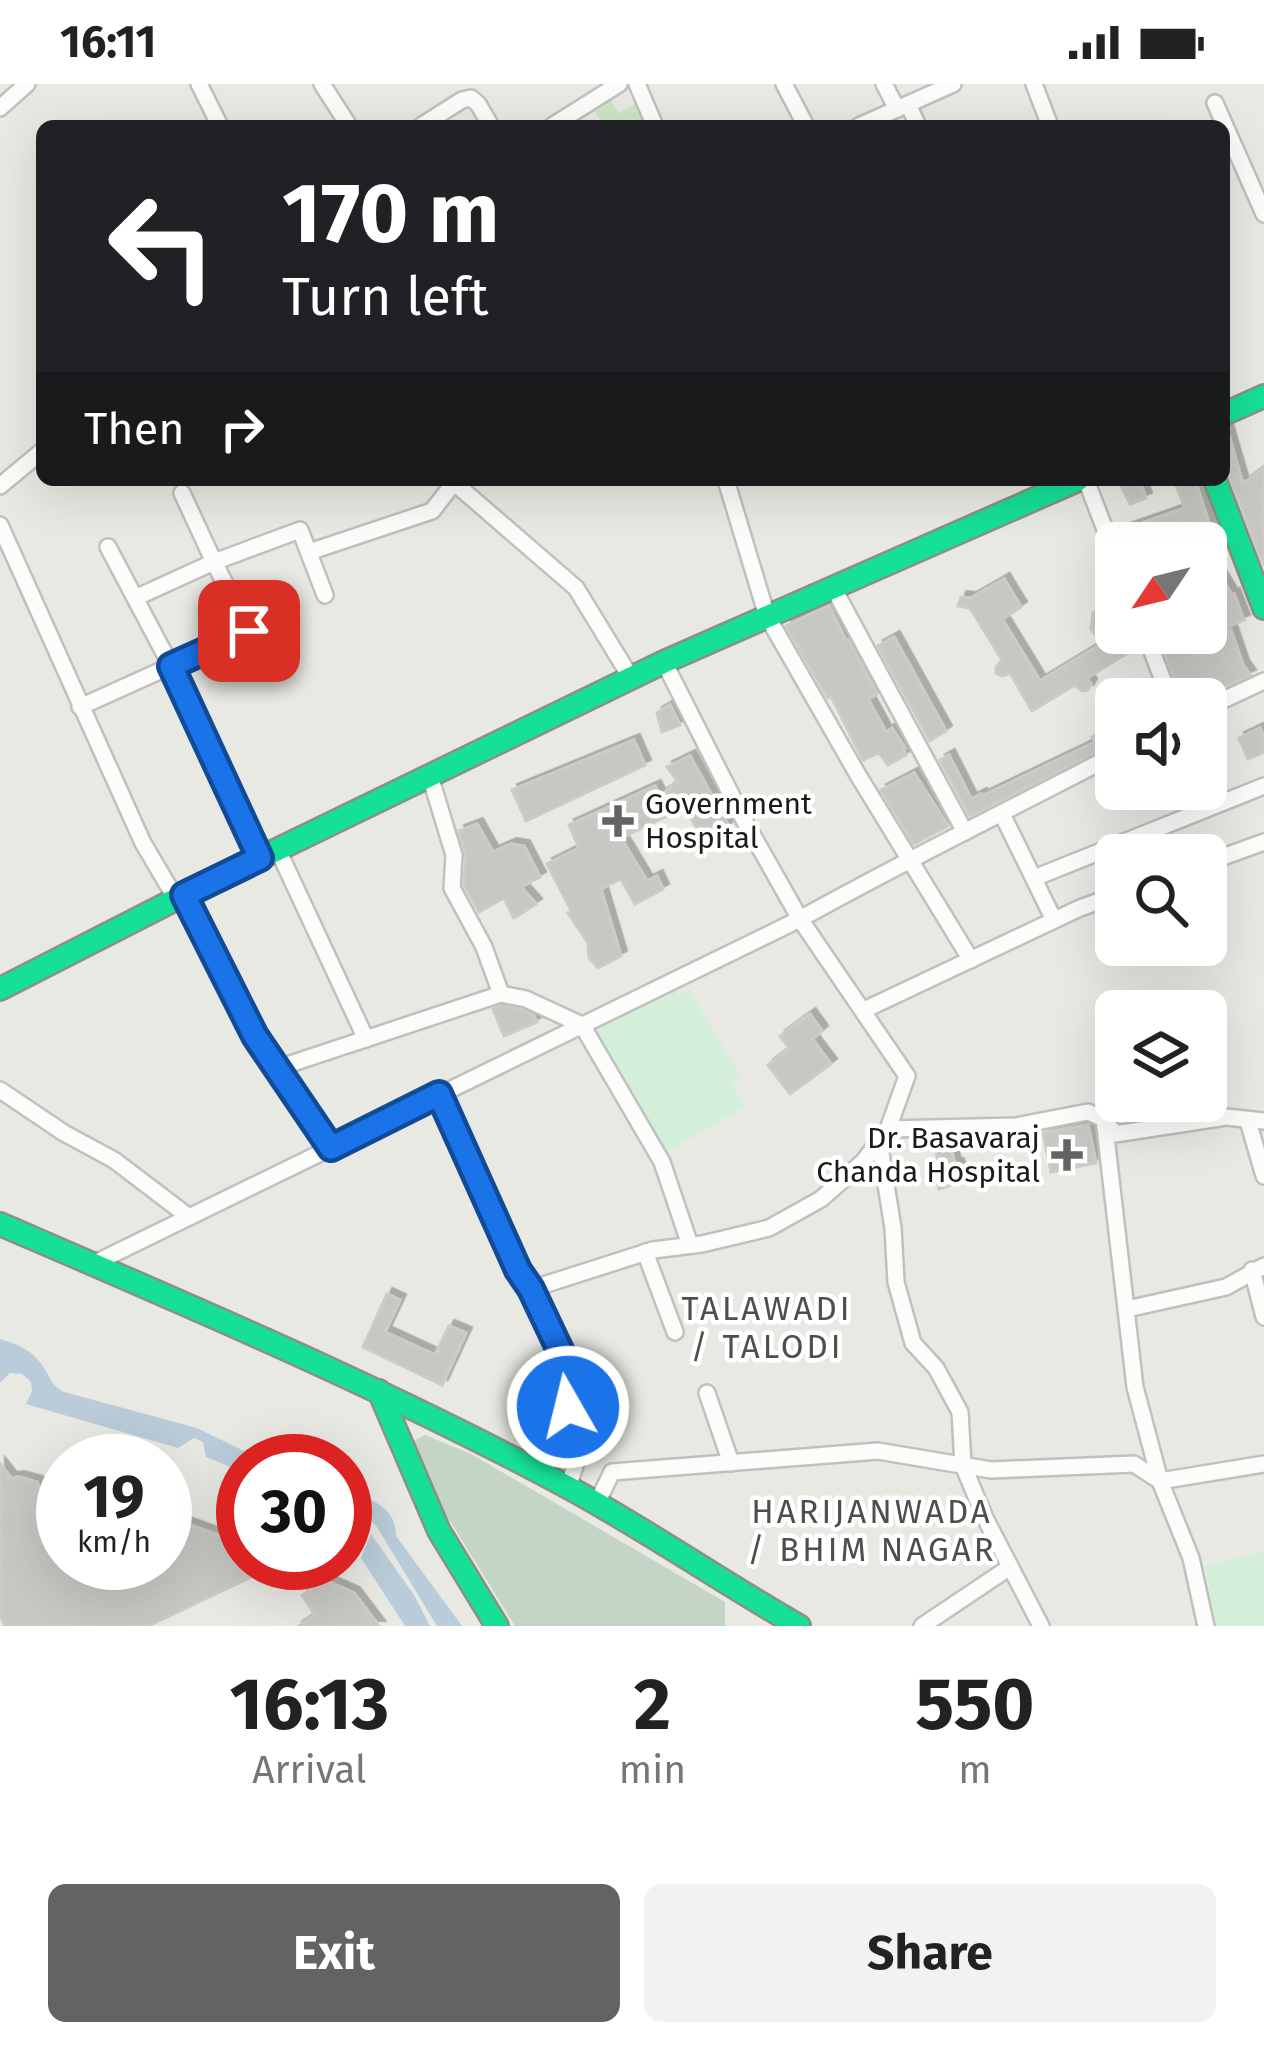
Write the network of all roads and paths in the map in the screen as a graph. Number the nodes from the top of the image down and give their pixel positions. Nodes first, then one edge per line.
1 (27, 84) edge
2 (199, 84) edge
3 (322, 84) edge
4 (619, 84) edge
5 (637, 84) edge
6 (784, 84) edge
7 (884, 84) edge
8 (953, 84) edge
9 (1034, 84) edge
10 (1215, 104) dead end
11 (902, 107) junction
12 (0, 108) edge
13 (217, 120) edge
14 (345, 120) edge
15 (430, 120) edge
16 (487, 120) edge
17 (562, 120) edge
18 (652, 120) edge
19 (803, 120) edge
20 (873, 120) edge
21 (913, 120) edge
22 (1048, 120) edge
23 (1222, 120) edge
24 (1230, 138) edge
25 (1264, 214) edge
26 (1264, 396) edge
27 (1230, 411) edge
28 (36, 456) edge
29 (0, 486) edge
30 (449, 486) edge
31 (457, 486) edge
32 (728, 486) edge
33 (1085, 486) edge
34 (1216, 486) edge
35 (1041, 487) edge
36 (182, 493) dead end
37 (1100, 522) edge
38 (2, 535) edge
39 (108, 547) dead end
40 (309, 552) junction
41 (214, 562) junction
42 (834, 589) junction
43 (325, 595) dead end
44 (135, 598) junction
45 (1264, 608) edge
46 (290, 612) dead end
47 (767, 616) junction
48 (249, 631) junction
49 (664, 662) junction
50 (171, 666) junction
51 (631, 678) junction
52 (1264, 681) edge
53 (1227, 698) edge
54 (80, 707) junction
55 (1095, 765) edge
56 (430, 776) junction
57 (1264, 786) edge
58 (1002, 814) junction
59 (965, 832) junction
60 (1264, 842) edge
61 (269, 854) junction
62 (1227, 855) edge
63 (910, 858) junction
64 (1034, 878) junction
65 (180, 897) junction
66 (1095, 903) edge
67 (800, 919) junction
68 (1054, 920) junction
69 (971, 960) junction
70 (0, 989) edge
71 (502, 994) junction
72 (864, 1010) junction
73 (582, 1025) junction
74 (366, 1039) junction
75 (278, 1068) junction
76 (0, 1090) edge
77 (439, 1094) junction
78 (1095, 1115) edge
79 (1256, 1121) edge
80 (1104, 1122) edge
81 (1106, 1122) edge
82 (1193, 1122) edge
83 (883, 1135) junction
84 (331, 1148) junction
85 (1264, 1176) edge
86 (189, 1217) junction
87 (0, 1224) edge
88 (690, 1245) junction
89 (645, 1252) junction
90 (93, 1264) junction
91 (1258, 1268) edge
92 (531, 1289) junction
93 (1127, 1309) junction
94 (1264, 1317) edge
95 (675, 1332) dead end
96 (380, 1391) junction
97 (706, 1394) dead end
98 (731, 1462) junction
99 (1264, 1464) edge
100 (964, 1465) junction
101 (1160, 1481) junction
102 (568, 1488) junction
103 (596, 1504) junction
104 (1010, 1567) junction
105 (496, 1626) edge
106 (799, 1626) edge
107 (922, 1626) edge
108 (1041, 1626) edge
109 (1206, 1626) edge

1 - 12 street
2 - 13 street
3 - 14 street
4 - 17 street
5 - 18 street
6 - 19 street
7 - 11 street
8 - 11 street
9 - 22 street
10 - 23 street
11 - 20 street
11 - 21 street
15 - 16 street
24 - 25 street
26 - 27 street
28 - 29 street
30 - 40 street
31 - 51 street
32 - 47 street
33 - 37 street
34 - 45 street
35 - 42 street
36 - 41 street
38 - 54 street
39 - 44 street
40 - 41 street
40 - 43 street
41 - 44 street
41 - 48 street
42 - 47 street
42 - 59 street
44 - 50 street
46 - 48 street
47 - 49 street
47 - 63 street
48 - 50 street
49 - 51 street
49 - 67 street
50 - 54 street
50 - 61 street
51 - 56 street
52 - 53 street
54 - 65 street
55 - 58 street
56 - 61 street
56 - 71 street
57 - 64 street
58 - 59 street
58 - 64 street
59 - 63 street
60 - 62 street
61 - 65 street
61 - 74 street
63 - 67 street
63 - 69 street
64 - 68 street
65 - 70 street
65 - 75 street
66 - 68 street
67 - 72 street
67 - 73 street
68 - 69 street
69 - 72 street
71 - 73 street
71 - 74 street
72 - 83 street
73 - 77 street
73 - 88 street
74 - 75 street
75 - 84 street
76 - 86 street
77 - 84 street
77 - 92 street
78 - 83 street
79 - 85 street
80 - 93 street
81 - 82 street
83 - 88 street
83 - 100 street
84 - 86 street
86 - 90 street
87 - 90 street
88 - 89 street
89 - 92 street
89 - 95 street
90 - 96 street
91 - 93 street
91 - 94 street
92 - 102 street
93 - 101 street
96 - 102 street
96 - 105 street
97 - 98 street
98 - 100 street
98 - 103 street
99 - 101 street
100 - 101 street
100 - 104 street
101 - 109 street
102 - 103 street
103 - 106 street
104 - 107 street
104 - 108 street

